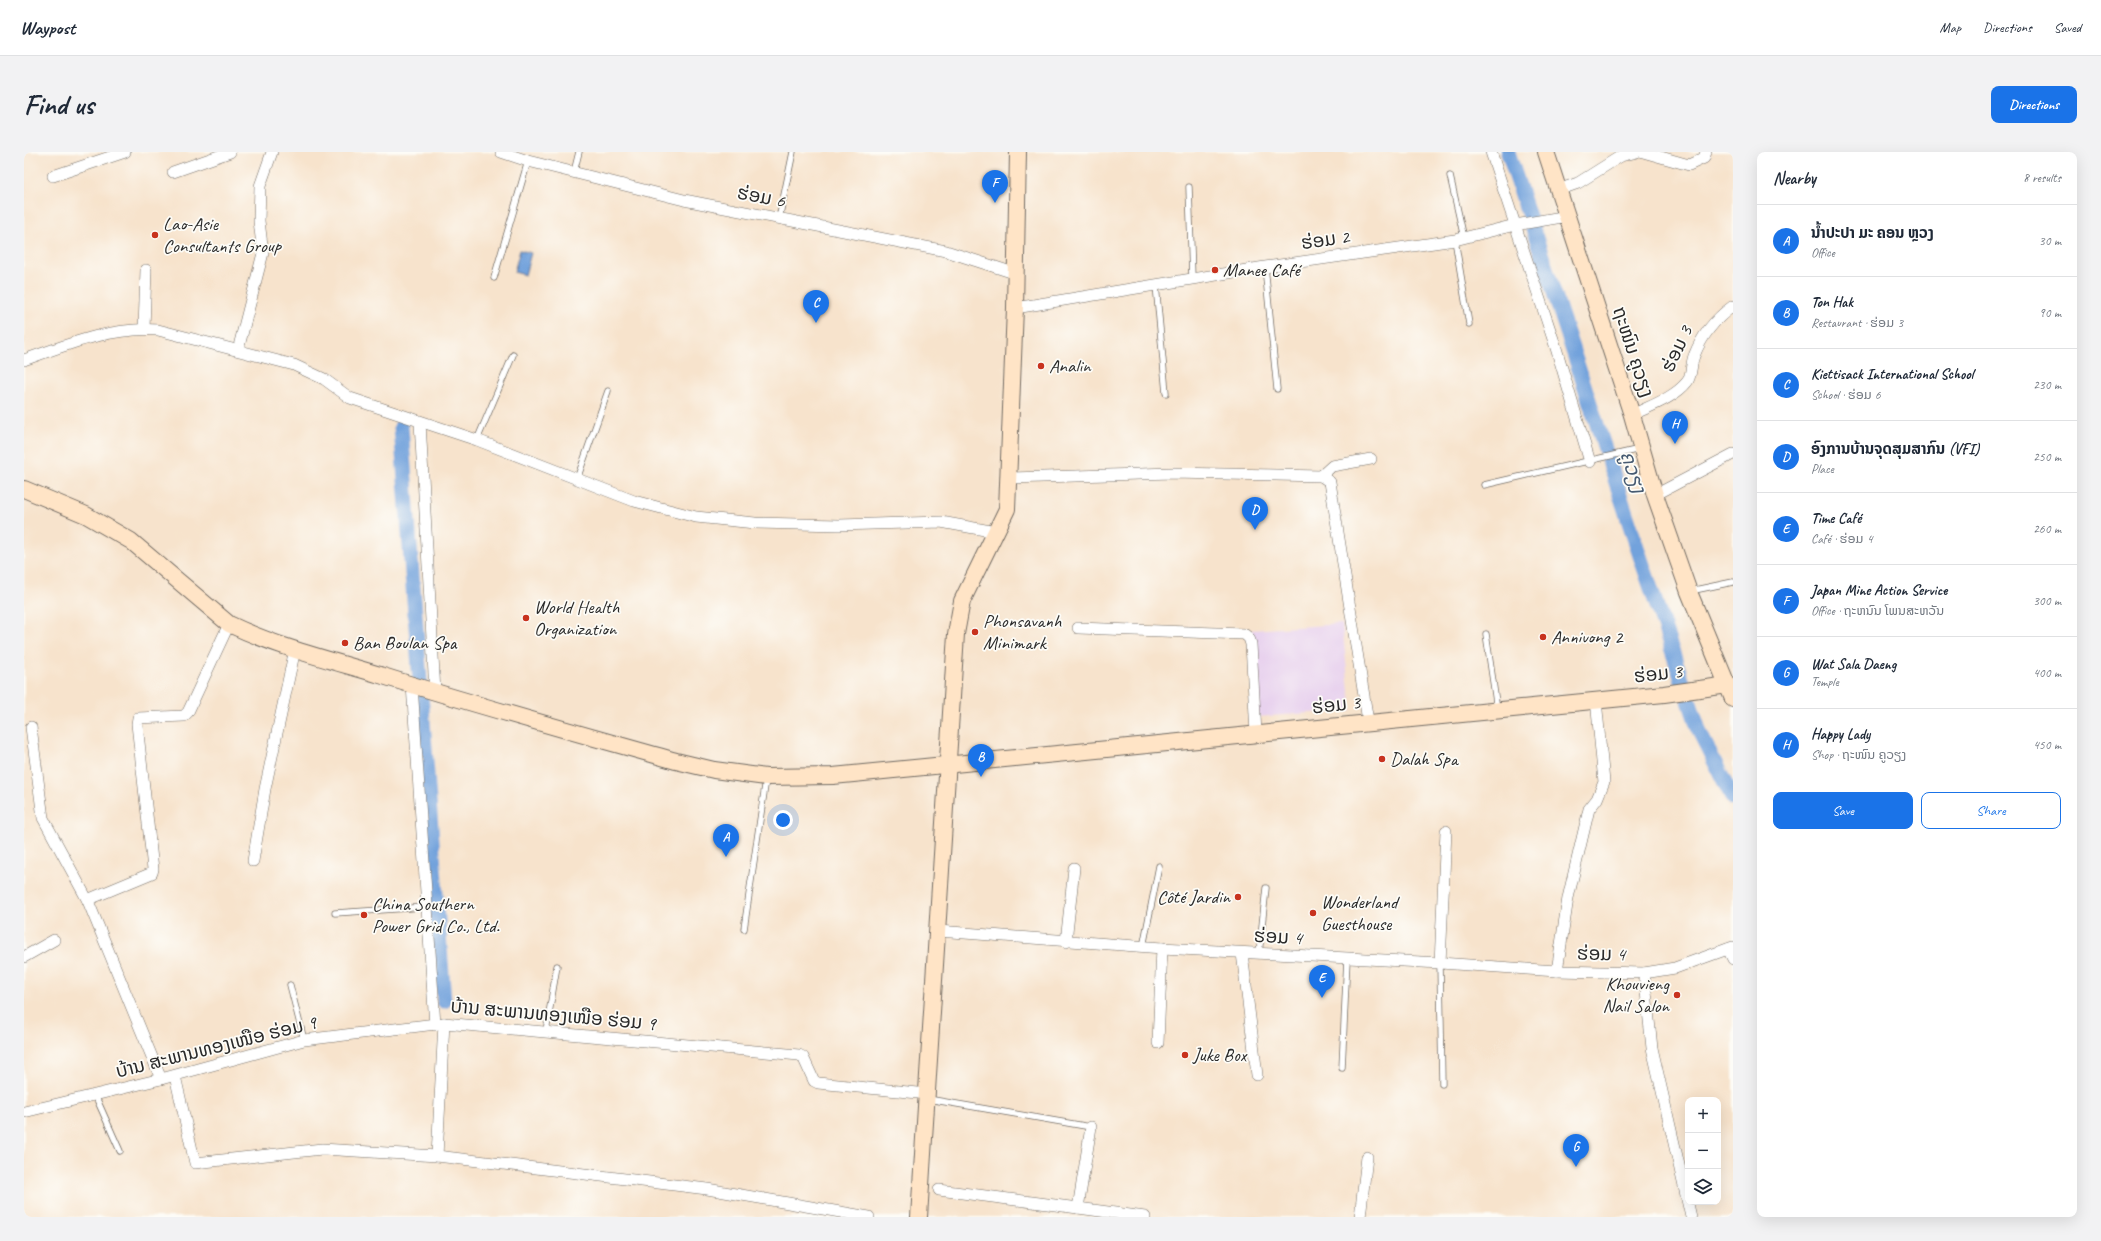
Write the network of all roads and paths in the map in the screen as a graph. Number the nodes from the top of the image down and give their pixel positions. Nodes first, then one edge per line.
1 (125, 152) edge
2 (230, 152) edge
3 (272, 152) edge
4 (501, 152) edge
5 (579, 152) edge
6 (793, 152) edge
7 (1018, 152) edge
8 (1491, 152) edge
9 (1546, 152) edge
10 (1637, 152) edge
11 (1642, 152) edge
12 (1706, 152) edge
13 (528, 161) junction
14 (173, 172) dead end
15 (574, 172) junction
16 (53, 176) dead end
17 (1450, 176) dead end
18 (1189, 187) dead end
19 (1558, 190) junction
20 (1561, 218) junction
21 (779, 219) junction
22 (1518, 225) junction
23 (1459, 239) junction
24 (1265, 267) junction
25 (146, 270) dead end
26 (1014, 273) junction
27 (494, 278) dead end
28 (1192, 278) junction
29 (1156, 284) junction
30 (1733, 306) edge
31 (1015, 308) junction
32 (1469, 324) dead end
33 (144, 329) junction
34 (238, 350) junction
35 (513, 355) dead end
36 (24, 360) edge
37 (1277, 389) dead end
38 (608, 391) dead end
39 (1166, 393) dead end
40 (1632, 415) junction
41 (420, 422) junction
42 (477, 440) junction
43 (1635, 450) junction
44 (1733, 454) edge
45 (1371, 459) dead end
46 (1593, 461) junction
47 (1321, 476) junction
48 (1009, 478) junction
49 (577, 479) junction
50 (1484, 485) dead end
51 (24, 489) edge
52 (1655, 495) junction
53 (996, 532) junction
54 (1733, 582) edge
55 (1689, 592) junction
56 (229, 624) junction
57 (1078, 628) dead end
58 (1486, 634) dead end
59 (295, 649) junction
60 (412, 685) junction
61 (435, 692) junction
62 (1730, 692) edge
63 (1596, 700) junction
64 (1497, 709) junction
65 (1368, 722) junction
66 (31, 726) dead end
67 (1256, 733) junction
68 (948, 764) junction
69 (766, 777) junction
70 (1446, 831) dead end
71 (253, 861) dead end
72 (1159, 866) dead end
73 (1074, 868) dead end
74 (1266, 888) dead end
75 (88, 901) junction
76 (426, 907) junction
77 (334, 913) dead end
78 (744, 929) dead end
79 (938, 932) junction
80 (54, 940) dead end
81 (1066, 942) junction
82 (1143, 947) junction
83 (1162, 948) junction
84 (1731, 952) edge
85 (1242, 953) junction
86 (1259, 954) junction
87 (24, 957) edge
88 (1347, 959) junction
89 (1440, 962) junction
90 (557, 966) dead end
91 (1557, 971) junction
92 (1644, 973) junction
93 (290, 985) dead end
94 (439, 1024) junction
95 (546, 1031) junction
96 (304, 1040) junction
97 (1158, 1043) dead end
98 (1342, 1068) dead end
99 (1257, 1075) dead end
100 (174, 1076) junction
101 (161, 1080) junction
102 (1442, 1084) dead end
103 (95, 1095) junction
104 (928, 1097) junction
105 (24, 1112) edge
106 (1091, 1128) joint
107 (120, 1151) dead end
108 (437, 1156) junction
109 (1367, 1157) dead end
110 (939, 1190) dead end
111 (1078, 1208) junction
112 (869, 1217) edge
113 (919, 1217) edge
114 (1145, 1217) edge
115 (1360, 1217) edge
116 (1691, 1217) edge

1 - 16 street
2 - 14 street
3 - 34 street
4 - 13 street, ຮ່ອມ 6
5 - 15 lane
6 - 21 lane
7 - 26 street
8 - 22 street
9 - 19 street, ຖະໜົນ ຄູວຽງ
10 - 19 street
11 - 12 street
13 - 15 street, ຮ່ອມ 6
13 - 27 lane
15 - 21 street, ຮ່ອມ 6
17 - 23 lane
18 - 28 lane
19 - 20 street, ຖະໜົນ ຄູວຽງ
20 - 22 street, ຮ່ອມ 2
20 - 40 street, ຖະໜົນ ຄູວຽງ
21 - 26 street, ຮ່ອມ 6
22 - 23 street, ຮ່ອມ 2
22 - 46 street
23 - 24 street, ຮ່ອມ 2
23 - 32 lane
24 - 28 street, ຮ່ອມ 2
24 - 37 lane
25 - 33 street
26 - 31 street
28 - 29 street, ຮ່ອມ 2
29 - 31 street, ຮ່ອມ 2
29 - 39 lane
30 - 40 street, ຮ່ອມ 3
31 - 48 street
33 - 34 street
33 - 36 street
34 - 41 street
35 - 42 lane
38 - 49 lane
40 - 43 street, ຖະໜົນ ຄູວຽງ
41 - 42 street
41 - 61 street
42 - 49 street
43 - 46 lane
43 - 52 street, ຖະໜົນ ຄູວຽງ
44 - 52 street
45 - 47 street
46 - 50 lane
47 - 48 street
47 - 65 street
48 - 53 street
49 - 53 street
51 - 56 street, ຮ່ອມ 3
52 - 55 street, ຖະໜົນ ຄູວຽງ
53 - 68 street
54 - 55 lane
55 - 62 street, ຖະໜົນ ຄູວຽງ
56 - 59 street, ຮ່ອມ 3
56 - 75 street
57 - 67 street
58 - 64 lane
59 - 60 street, ຮ່ອມ 3
59 - 71 street
60 - 61 street, ຮ່ອມ 3
60 - 76 street
61 - 69 street, ຮ່ອມ 3
62 - 63 street, ຮ່ອມ 3
63 - 64 street, ຮ່ອມ 3
63 - 91 street
64 - 65 street, ຮ່ອມ 3
65 - 67 street, ຮ່ອມ 3
66 - 75 street
67 - 68 street, ຮ່ອມ 3
68 - 69 street, ຮ່ອມ 3
68 - 79 street
69 - 78 lane
70 - 89 street
72 - 82 lane
73 - 81 street
74 - 86 lane
75 - 101 street
76 - 77 lane
76 - 94 street
79 - 81 street, ຮ່ອມ 4
79 - 104 street
80 - 87 street
81 - 82 street, ຮ່ອມ 4
82 - 83 street, ຮ່ອມ 4
83 - 85 street, ຮ່ອມ 4
83 - 97 street
84 - 92 street, ຮ່ອມ 4
85 - 86 street, ຮ່ອມ 4
85 - 99 street
86 - 88 street, ຮ່ອມ 4
88 - 89 street, ຮ່ອມ 4
88 - 98 lane
89 - 91 street, ຮ່ອມ 4
89 - 102 lane
90 - 95 lane
91 - 92 street, ຮ່ອມ 4
92 - 116 street
93 - 96 lane
94 - 95 street, ບ້ານ ສະພານທອງເໜືອ ຮ່ອມ 9
94 - 96 street, ບ້ານ ສະພານທອງເໜືອ ຮ່ອມ 9
94 - 108 street
95 - 104 street, ບ້ານ ສະພານທອງເໜືອ ຮ່ອມ 9
96 - 100 street, ບ້ານ ສະພານທອງເໜືອ ຮ່ອມ 9
100 - 101 street, ບ້ານ ສະພານທອງເໜືອ ຮ່ອມ 9
100 - 108 street
101 - 103 street, ບ້ານ ສະພານທອງເໜືອ ຮ່ອມ 9
103 - 105 street, ບ້ານ ສະພານທອງເໜືອ ຮ່ອມ 9
103 - 107 lane
104 - 106 lane
104 - 113 street
106 - 111 street
108 - 112 street
109 - 115 street
110 - 111 street
111 - 114 street

